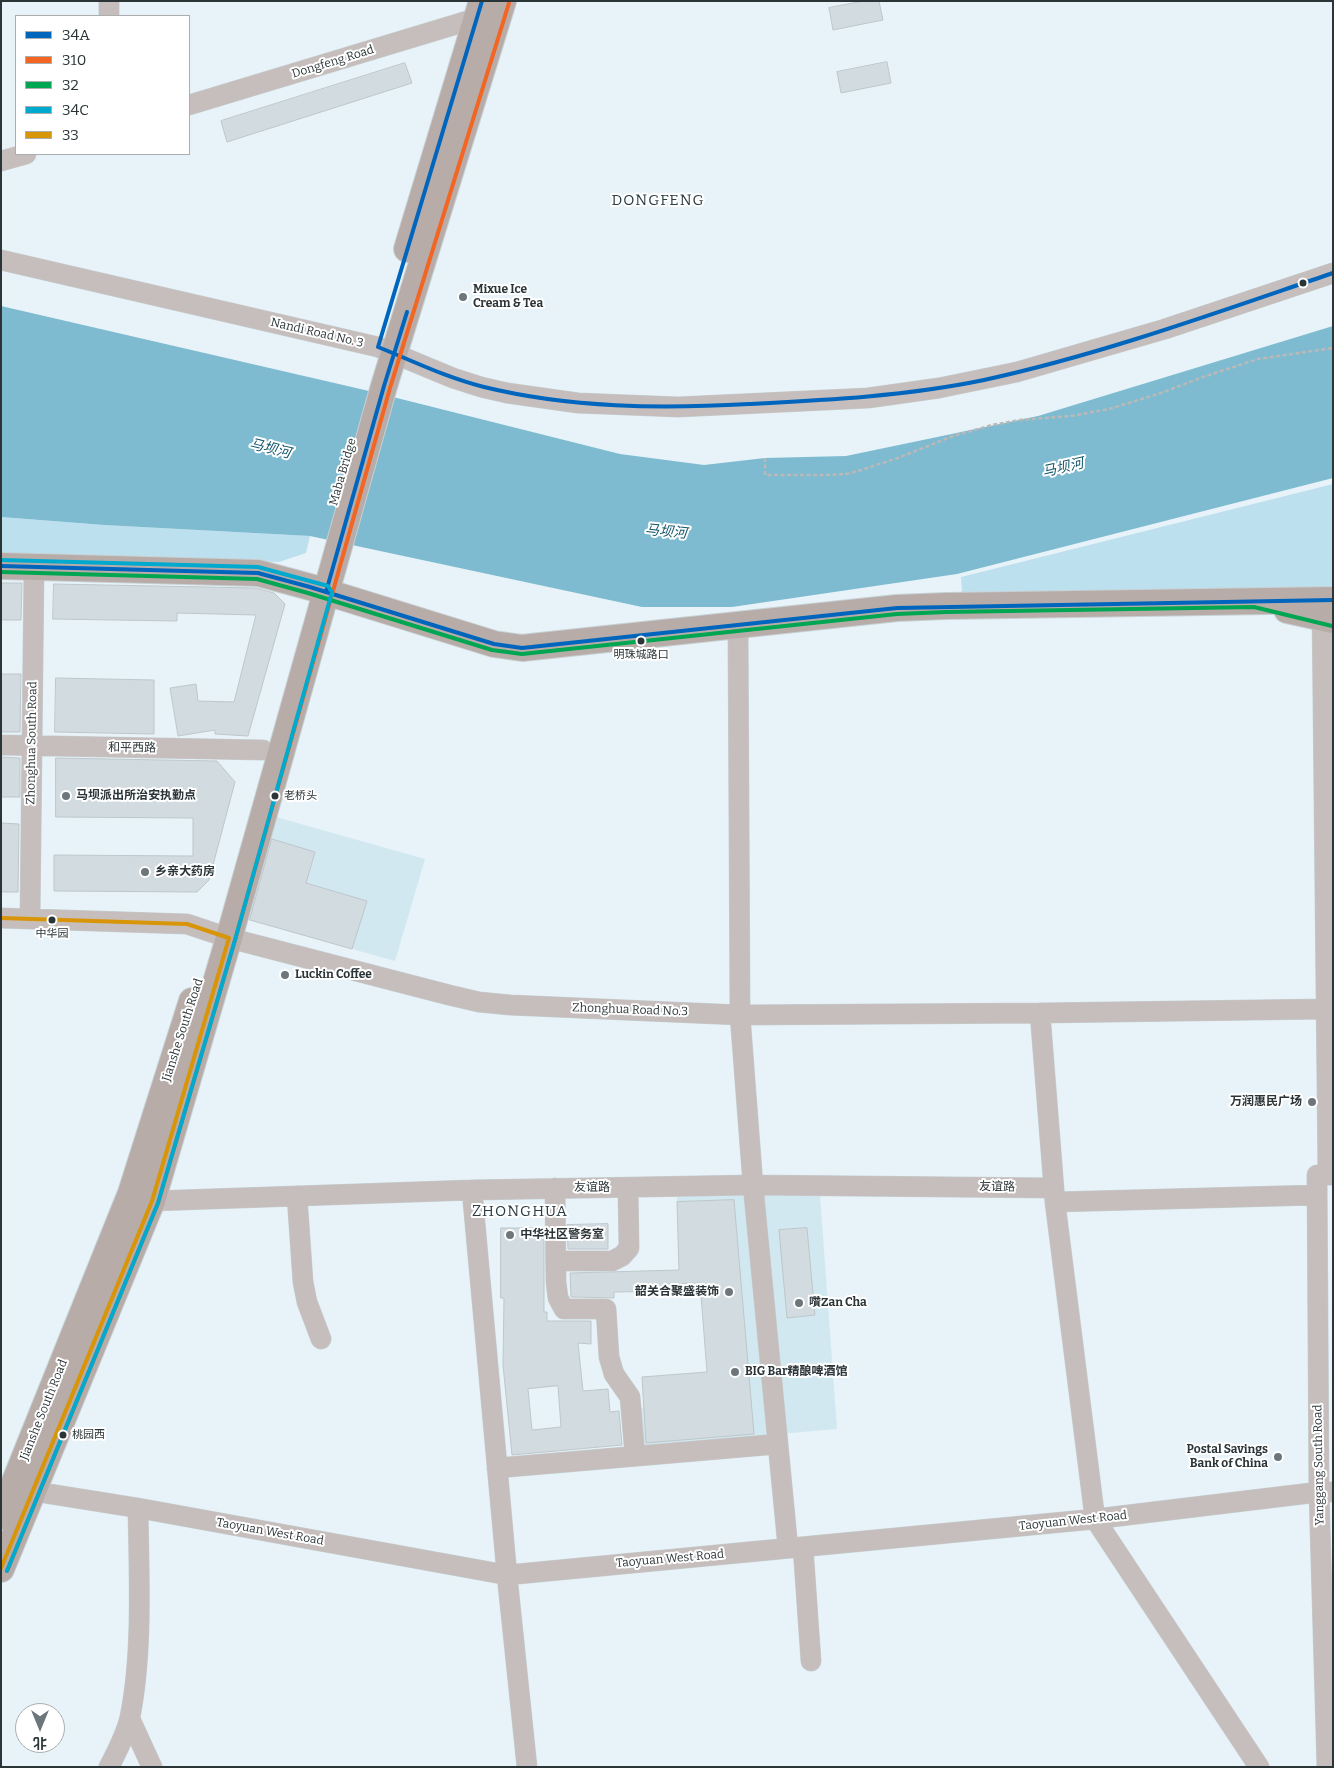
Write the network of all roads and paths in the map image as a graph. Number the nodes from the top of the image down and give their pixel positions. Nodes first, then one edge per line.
1 (109, 1) edge
2 (503, 1) edge
3 (480, 10) edge
4 (109, 15) edge
5 (190, 105) edge
6 (22, 155) edge
7 (1, 161) edge
8 (1, 260) edge
9 (1333, 273) edge
10 (1333, 348) edge
11 (386, 350) junction
12 (765, 458) dead end
13 (326, 562) joint
14 (1, 566) edge
15 (34, 567) junction
16 (318, 590) junction
17 (1327, 609) edge
18 (738, 625) junction
19 (1, 745) edge
20 (32, 746) junction
21 (263, 750) junction
22 (1, 918) edge
23 (30, 919) junction
24 (221, 935) junction
25 (1040, 1014) junction
26 (740, 1015) junction
27 (1328, 1020) edge
28 (1330, 1175) edge
29 (752, 1185) junction
30 (555, 1188) junction
31 (628, 1188) junction
32 (472, 1190) junction
33 (1055, 1195) junction
34 (297, 1196) junction
35 (1318, 1196) junction
36 (141, 1197) junction
37 (556, 1261) junction
38 (320, 1339) dead end
39 (778, 1444) junction
40 (636, 1456) junction
41 (497, 1468) junction
42 (16, 1489) edge
43 (1326, 1492) edge
44 (138, 1508) junction
45 (1, 1516) edge
46 (1095, 1519) junction
47 (796, 1547) junction
48 (1, 1570) edge
49 (507, 1575) junction
50 (811, 1661) dead end
51 (130, 1719) junction
52 (109, 1767) edge
53 (152, 1767) edge
54 (526, 1767) edge
55 (1259, 1767) edge
56 (1327, 1767) edge

1 - 4 street
2 - 11 main road
3 - 5 street, Dongfeng Road
3 - 11 main road
6 - 7 street
8 - 11 street, Nandi Road No. 3
9 - 11 street, Nandi Road No. 3
10 - 12 path
11 - 13 main road, Maba Bridge
13 - 16 main road, Jianshe South Road
14 - 15 main road
15 - 16 main road
15 - 20 street, Zhonghua South Road
16 - 18 main road
16 - 21 main road, Jianshe South Road
16 - 24 main road, Jianshe South Road
17 - 18 main road
17 - 27 street, Yanggang South Road
18 - 26 street
19 - 20 street, 和平西路
20 - 21 street, 和平西路
20 - 23 street, Zhonghua South Road
21 - 24 main road, Jianshe South Road
22 - 23 street, Zhonghua Road No.3
23 - 24 street, Zhonghua Road No.3
24 - 26 street, Zhonghua Road No.3
24 - 36 main road, Jianshe South Road
25 - 26 street, Zhonghua Road No.3
25 - 27 street, Zhonghua Road No.3
25 - 33 street
26 - 29 street
27 - 28 street, Yanggang South Road
28 - 35 street, Yanggang South Road
29 - 31 street, 友谊路
29 - 33 street, 友谊路
29 - 39 street
30 - 31 street, 友谊路
30 - 32 street, 友谊路
30 - 37 street
31 - 37 street
32 - 34 street, 友谊路
32 - 41 street
33 - 35 street, 友谊路
33 - 46 street
34 - 36 street, 友谊路
34 - 38 street
35 - 43 street, Yanggang South Road
36 - 42 main road, Jianshe South Road
37 - 40 street
39 - 40 street
39 - 47 street
40 - 41 street
41 - 49 street
42 - 44 street, Taoyuan West Road
42 - 45 main road
42 - 48 main road
43 - 46 street, Taoyuan West Road
43 - 56 street, Yanggang South Road
44 - 49 street, Taoyuan West Road
44 - 51 street
46 - 47 street, Taoyuan West Road
46 - 55 street
47 - 49 street, Taoyuan West Road
47 - 50 street
49 - 54 street
51 - 52 street
51 - 53 street

